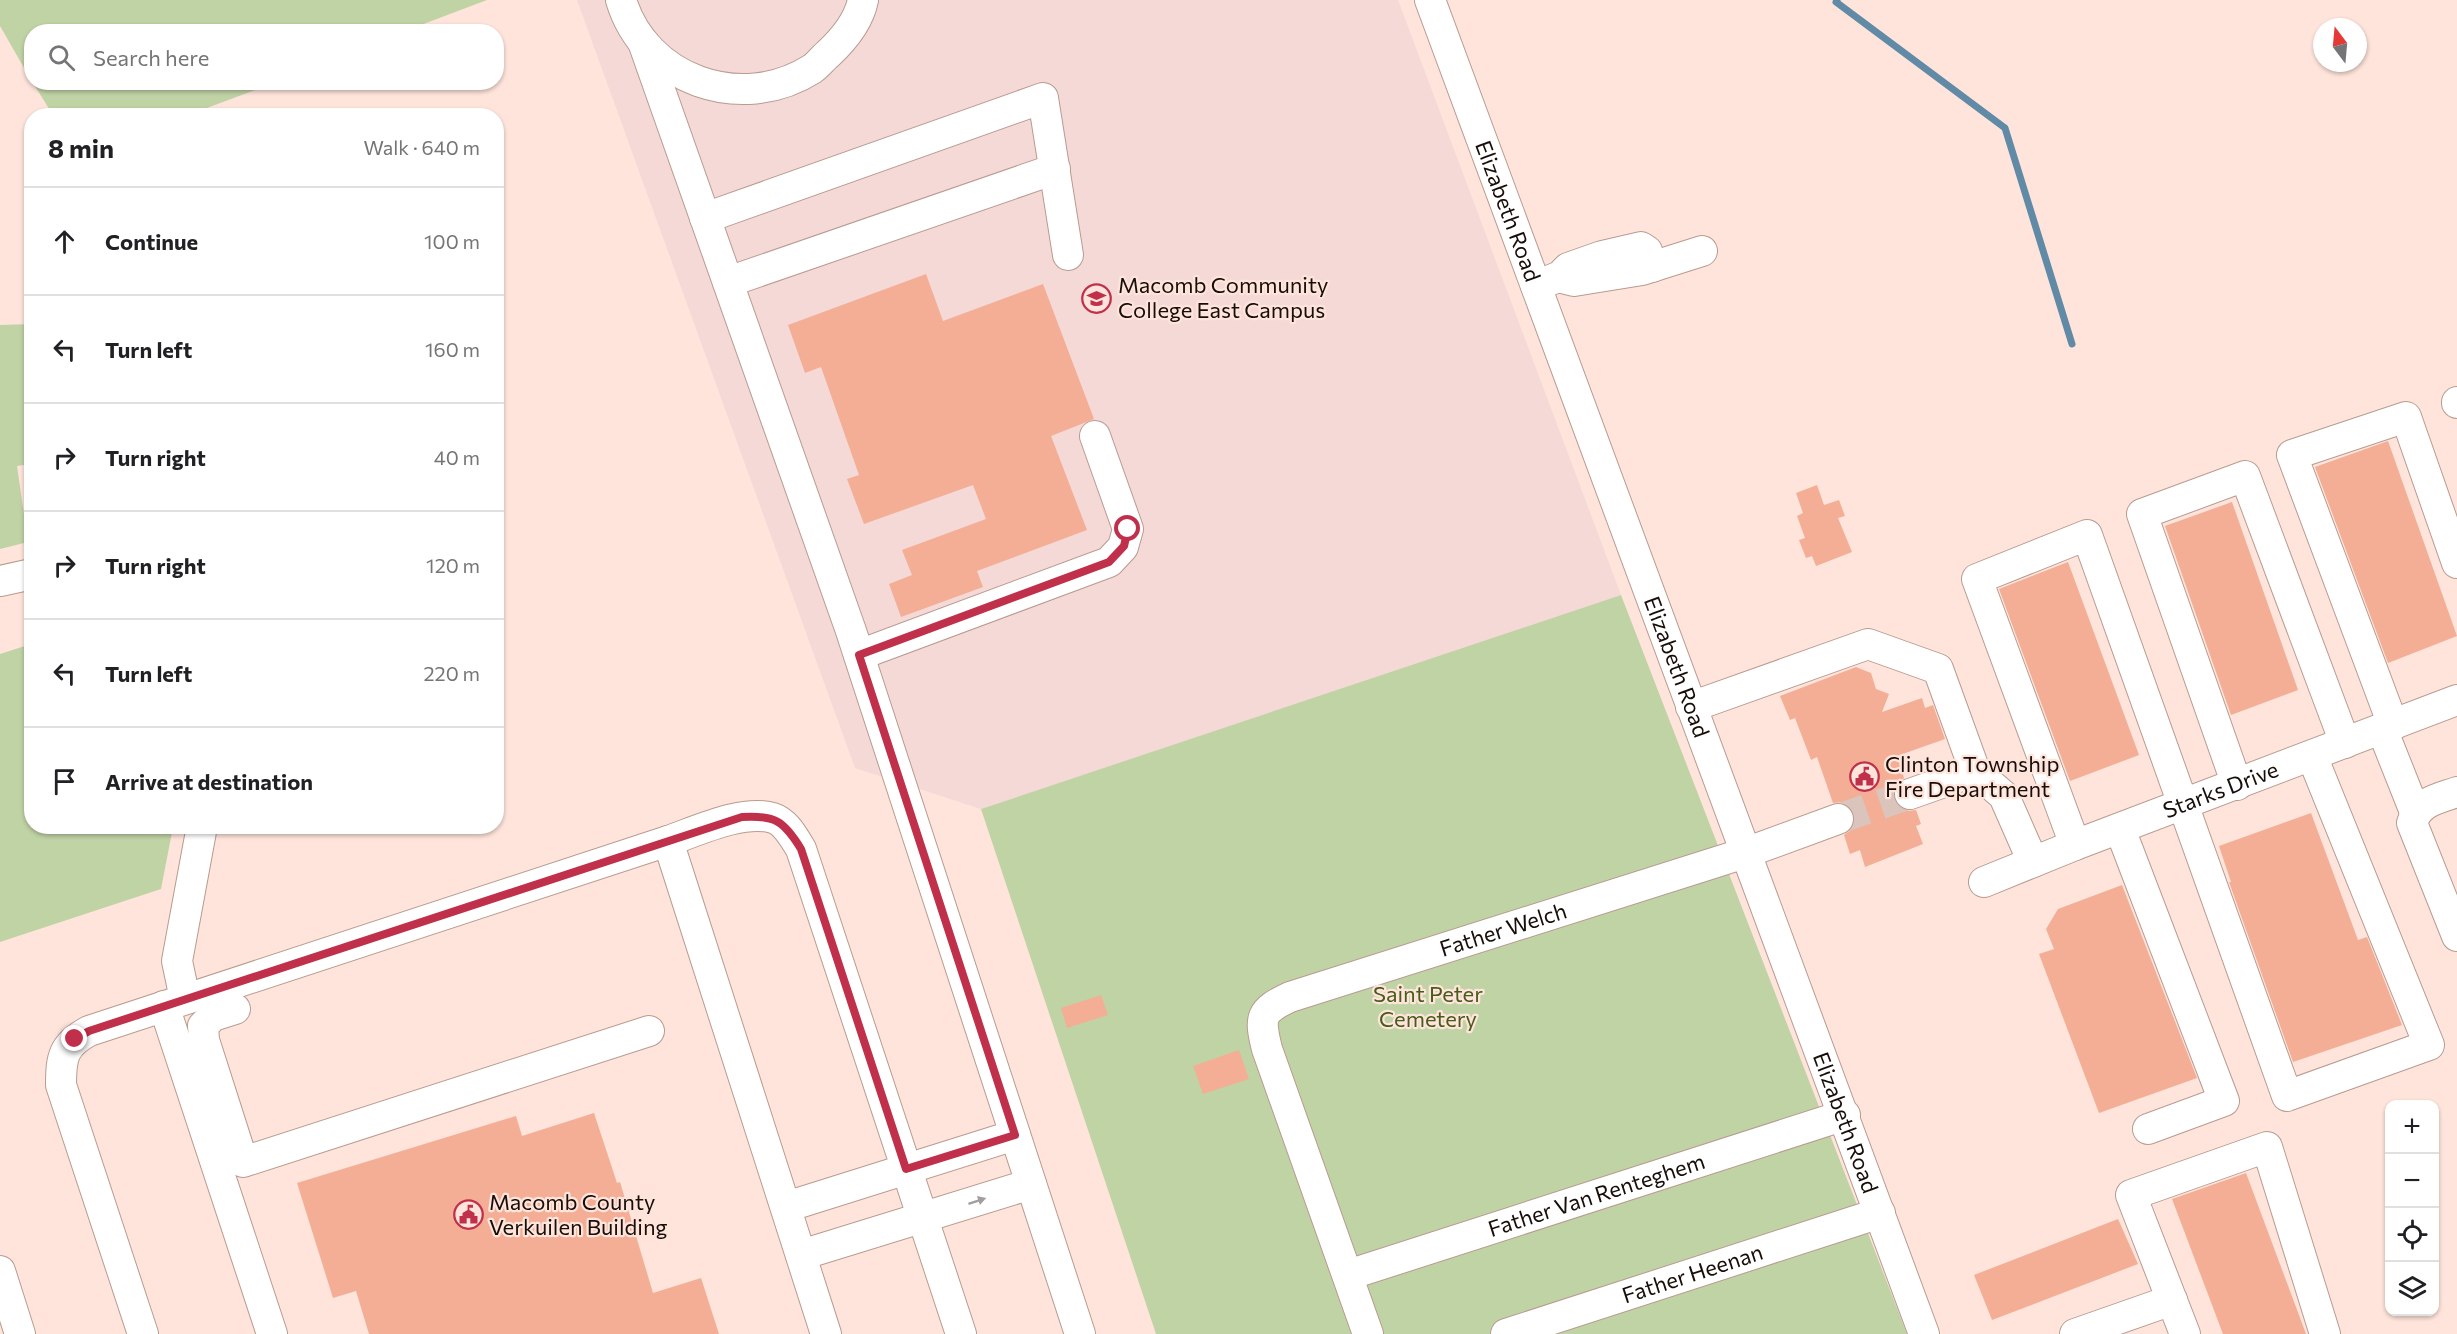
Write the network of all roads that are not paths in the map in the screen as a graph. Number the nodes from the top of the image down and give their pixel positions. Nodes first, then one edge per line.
1 (621, 0) edge
2 (863, 0) edge
3 (1430, 0) edge
4 (643, 42) junction
5 (1055, 169) junction
6 (705, 218) junction
7 (1702, 251) dead end
8 (1068, 255) dead end
9 (728, 282) junction
10 (1547, 282) junction
11 (1095, 436) dead end
12 (2457, 563) edge
13 (24, 576) edge
14 (0, 581) edge
15 (859, 655) junction
16 (2457, 700) edge
17 (1691, 707) junction
18 (2388, 727) junction
19 (2346, 743) junction
20 (2312, 756) junction
21 (1976, 771) junction
22 (2237, 785) junction
23 (2457, 792) edge
24 (1910, 794) tunnel mouth
25 (2183, 806) junction
26 (2415, 812) junction
27 (1838, 819) tunnel mouth
28 (2120, 829) junction
29 (201, 834) edge
30 (668, 841) junction
31 (2075, 845) junction
32 (1745, 853) junction
33 (2033, 862) junction
34 (1984, 882) dead end
35 (2457, 936) edge
36 (175, 1002) junction
37 (235, 1009) dead end
38 (649, 1031) dead end
39 (1845, 1115) junction
40 (2148, 1129) dead end
41 (1015, 1135) junction
42 (906, 1169) junction
43 (1031, 1184) junction
44 (786, 1207) junction
45 (1880, 1213) junction
46 (923, 1218) junction
47 (801, 1255) junction
48 (1348, 1275) junction
49 (3, 1290) edge
50 (2172, 1300) junction
51 (20, 1334) edge
52 (143, 1334) edge
53 (272, 1334) edge
54 (826, 1334) edge
55 (961, 1334) edge
56 (1080, 1334) edge
57 (1368, 1334) edge
58 (1506, 1334) edge
59 (1924, 1334) edge
60 (2075, 1334) edge
61 (2185, 1334) edge
62 (2325, 1334) edge

1 - 4 street
2 - 4 street
3 - 10 street, Elizabeth Road
4 - 6 street
5 - 6 street
5 - 8 street
5 - 9 street
6 - 9 street
7 - 10 street
9 - 15 street
10 - 17 street, Elizabeth Road
11 - 15 street
12 - 18 street
13 - 14 street
15 - 41 street
16 - 18 street, Starks Drive
17 - 21 street
17 - 32 street, Elizabeth Road
18 - 19 street, Starks Drive
18 - 26 street
19 - 20 street, Starks Drive
19 - 22 street
20 - 22 street, Starks Drive
20 - 25 street
21 - 24 street
21 - 33 street
22 - 25 street, Starks Drive
23 - 26 street
25 - 28 street, Starks Drive
25 - 31 street
26 - 35 street
27 - 32 street, Father Welch
28 - 31 street, Starks Drive
28 - 40 street
29 - 36 street
30 - 36 street
30 - 42 street
30 - 44 street
31 - 33 street, Starks Drive
32 - 39 street, Elizabeth Road
32 - 48 street, Father Welch
33 - 34 street, Starks Drive
36 - 52 street
36 - 53 street
37 - 38 street
39 - 45 street, Elizabeth Road
39 - 48 street, Father Van Renteghem
41 - 42 street
41 - 43 street
42 - 44 street
42 - 46 street
46 -> 43 street
43 - 56 street
44 - 47 street
45 - 58 street, Father Heenan
45 - 59 street, Elizabeth Road
46 - 47 street
46 - 55 street
47 - 54 street
48 - 57 street
49 - 51 street
50 - 60 street
50 - 61 street
50 - 62 street

